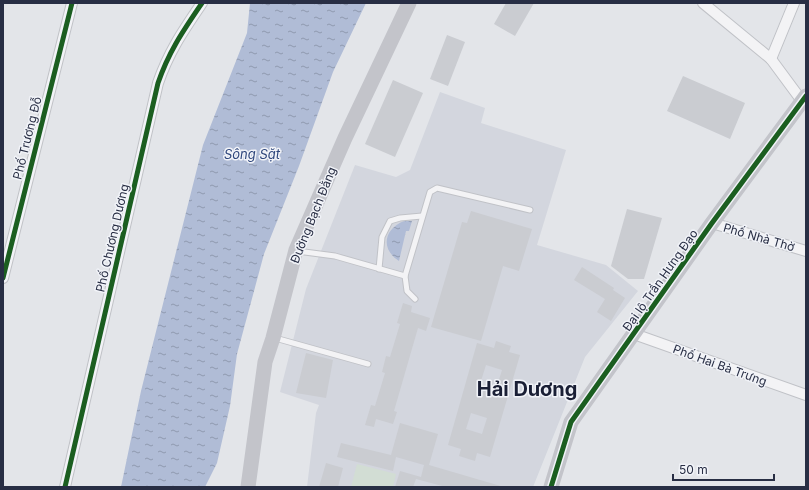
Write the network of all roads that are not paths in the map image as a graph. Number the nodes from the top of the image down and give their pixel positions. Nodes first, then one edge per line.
1 (72, 3) edge
2 (202, 3) edge
3 (409, 3) edge
4 (703, 3) edge
5 (794, 3) edge
6 (771, 59) junction
7 (805, 100) edge
8 (530, 210) dead end
9 (422, 216) junction
10 (712, 224) junction
11 (296, 250) junction
12 (806, 251) edge
13 (379, 269) junction
14 (405, 276) junction
15 (3, 278) edge
16 (415, 299) dead end
17 (634, 334) junction
18 (273, 338) junction
19 (368, 364) dead end
20 (806, 395) edge
21 (65, 487) edge
22 (248, 487) edge
23 (551, 487) edge

1 - 15 street, Phố Trương Đỗ
2 - 21 street, Phố Chương Dương
3 - 11 main road, Đường Bạch Đằng
4 - 6 street
5 - 6 street
6 - 7 street
7 - 10 main road, Đại lộ Trần Hưng Đạo
8 - 9 lane
9 - 13 lane
9 - 14 lane
10 - 12 street, Phố Nhà Thờ
10 - 17 main road, Đại lộ Trần Hưng Đạo
11 - 13 lane
11 - 18 main road, Đường Bạch Đằng
13 - 14 lane
14 - 16 lane
17 - 20 street, Phố Hai Bà Trưng
17 - 23 main road, Đại lộ Trần Hưng Đạo
18 - 19 lane
18 - 22 main road, Đường Bạch Đằng

